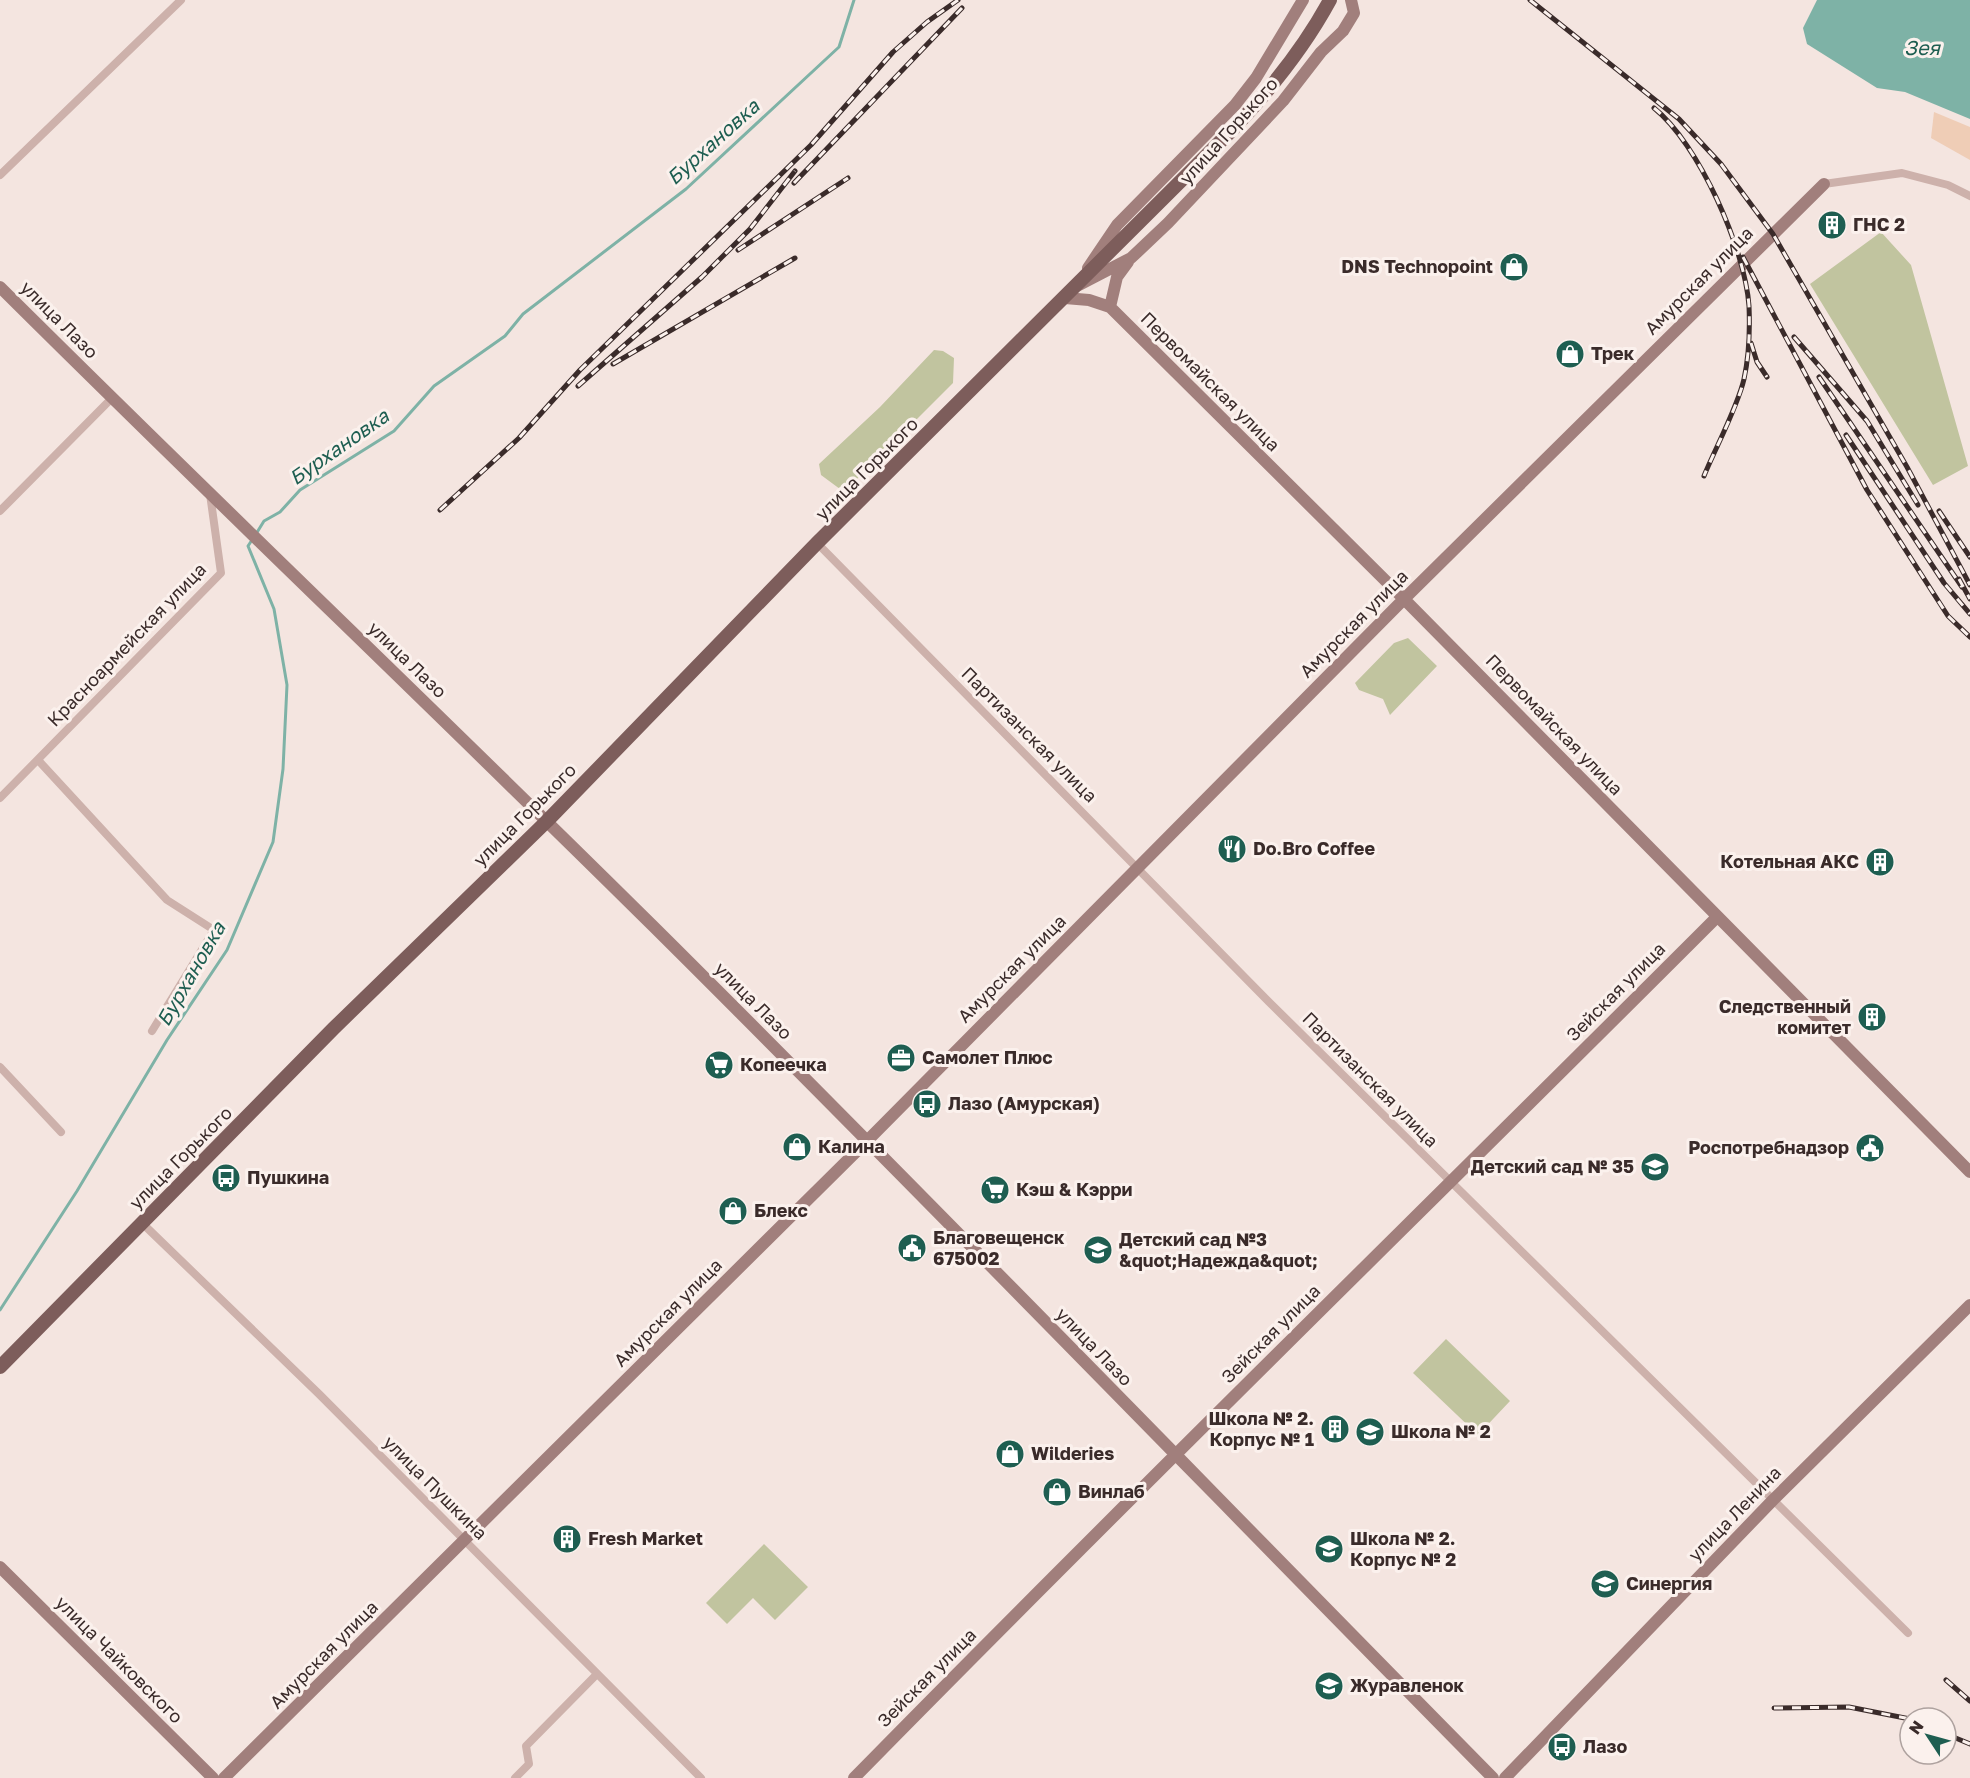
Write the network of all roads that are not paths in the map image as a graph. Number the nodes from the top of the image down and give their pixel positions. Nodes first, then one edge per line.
1 (181, 0) edge
2 (1304, 0) edge
3 (1330, 0) edge
4 (1351, 0) edge
5 (0, 175) edge
6 (1824, 184) joint
7 (1970, 196) edge
8 (1131, 258) junction
9 (0, 287) edge
10 (1076, 287) junction
11 (1065, 298) junction
12 (1110, 307) junction
13 (112, 398) junction
14 (210, 493) junction
15 (0, 511) edge
16 (817, 543) junction
17 (1404, 599) junction
18 (38, 759) junction
19 (0, 798) edge
20 (547, 821) junction
21 (1138, 869) junction
22 (1716, 918) junction
23 (152, 1031) dead end
24 (0, 1067) edge
25 (62, 1132) dead end
26 (867, 1141) junction
27 (1970, 1172) edge
28 (1451, 1184) junction
29 (142, 1223) junction
30 (1970, 1305) edge
31 (0, 1367) edge
32 (1174, 1456) junction
33 (1773, 1500) junction
34 (464, 1541) junction
35 (0, 1567) edge
36 (1908, 1633) dead end
37 (597, 1674) junction
38 (213, 1778) edge
39 (224, 1778) edge
40 (515, 1778) edge
41 (701, 1778) edge
42 (854, 1778) edge
43 (1493, 1778) edge
44 (1505, 1778) edge

1 - 5 street
2 - 10 street, улица Горького
3 - 10 main road
4 - 8 street, улица Горького
6 - 7 street
6 - 17 street, Амурская улица
8 - 10 street, улица Горького
8 - 12 street
9 - 13 street, улица Лазо
10 - 11 main road, улица Горького
11 - 12 street
11 - 16 main road, улица Горького
12 - 17 street, Первомайская улица
13 - 14 street, улица Лазо
13 - 15 street
14 - 18 street, Красноармейская улица
14 - 20 street, улица Лазо
16 - 20 main road, улица Горького
16 - 21 street, Партизанская улица
17 - 21 street, Амурская улица
17 - 22 street, Первомайская улица
18 - 19 street, Красноармейская улица
18 - 23 street
20 - 26 street, улица Лазо
20 - 29 main road, улица Горького
21 - 26 street, Амурская улица
21 - 28 street, Партизанская улица
22 - 27 street, Первомайская улица
22 - 28 street, Зейская улица
24 - 25 street
26 - 32 street, улица Лазо
26 - 34 street, Амурская улица
28 - 32 street, Зейская улица
28 - 33 street, Партизанская улица
29 - 31 main road, улица Горького
29 - 34 street, улица Пушкина
30 - 33 street, улица Ленина
32 - 42 street, Зейская улица
32 - 43 street, улица Лазо
33 - 36 street, Партизанская улица
33 - 44 street, улица Ленина
34 - 37 street, улица Пушкина
34 - 39 street, Амурская улица
35 - 38 street, улица Чайковского
37 - 40 street
37 - 41 street, улица Пушкина

